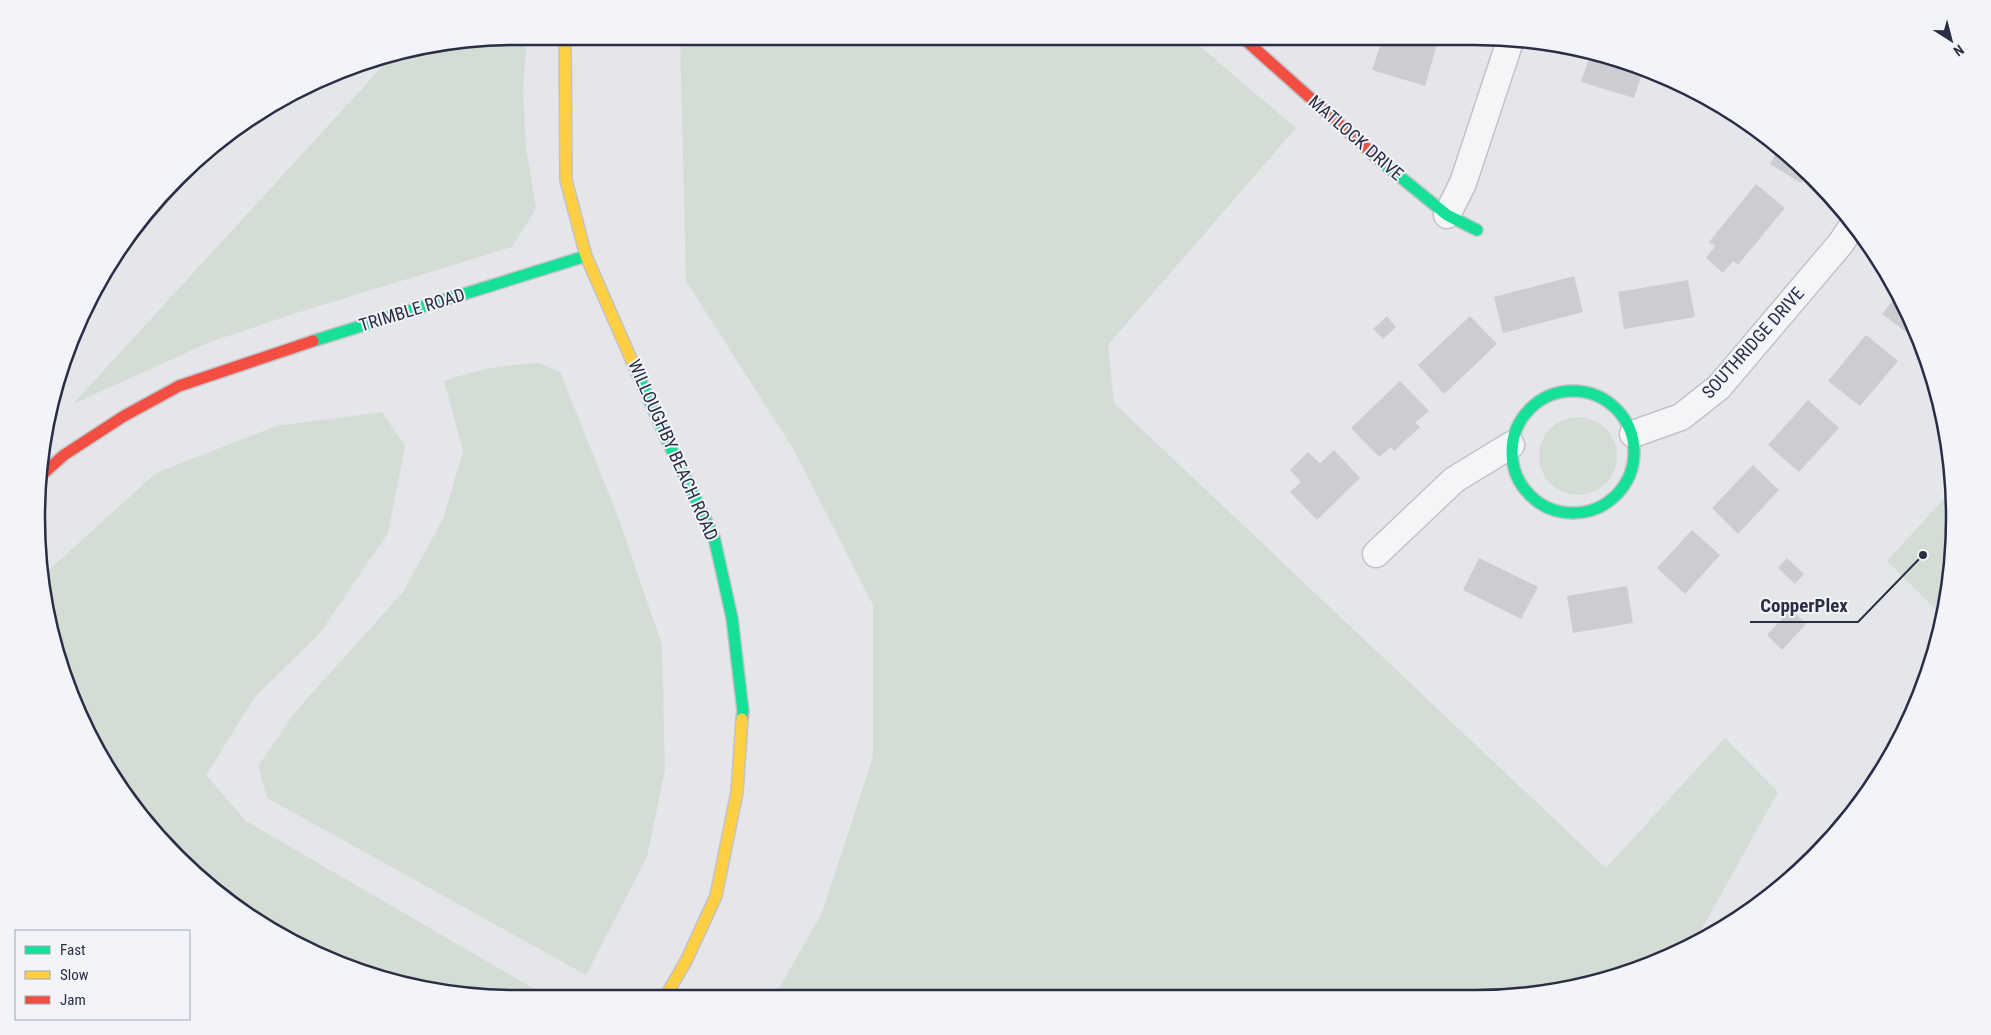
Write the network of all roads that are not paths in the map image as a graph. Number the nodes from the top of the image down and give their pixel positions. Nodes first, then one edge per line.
1 (565, 45) edge
2 (1251, 45) edge
3 (1508, 46) edge
4 (1447, 215) junction
5 (1477, 230) dead end
6 (1849, 231) edge
7 (586, 256) junction
8 (1632, 434) junction
9 (1511, 445) junction
10 (48, 470) edge
11 (1376, 554) dead end
12 (669, 990) edge

1 - 7 street
2 - 4 street, MATLOCK DRIVE
3 - 4 street
4 - 5 street, MATLOCK DRIVE
6 - 8 street, SOUTHRIDGE DRIVE
7 - 10 street, TRIMBLE ROAD
7 - 12 street, WILLOUGHBY BEACH ROAD
8 - 9 street
8 - 9 street
9 - 11 street

